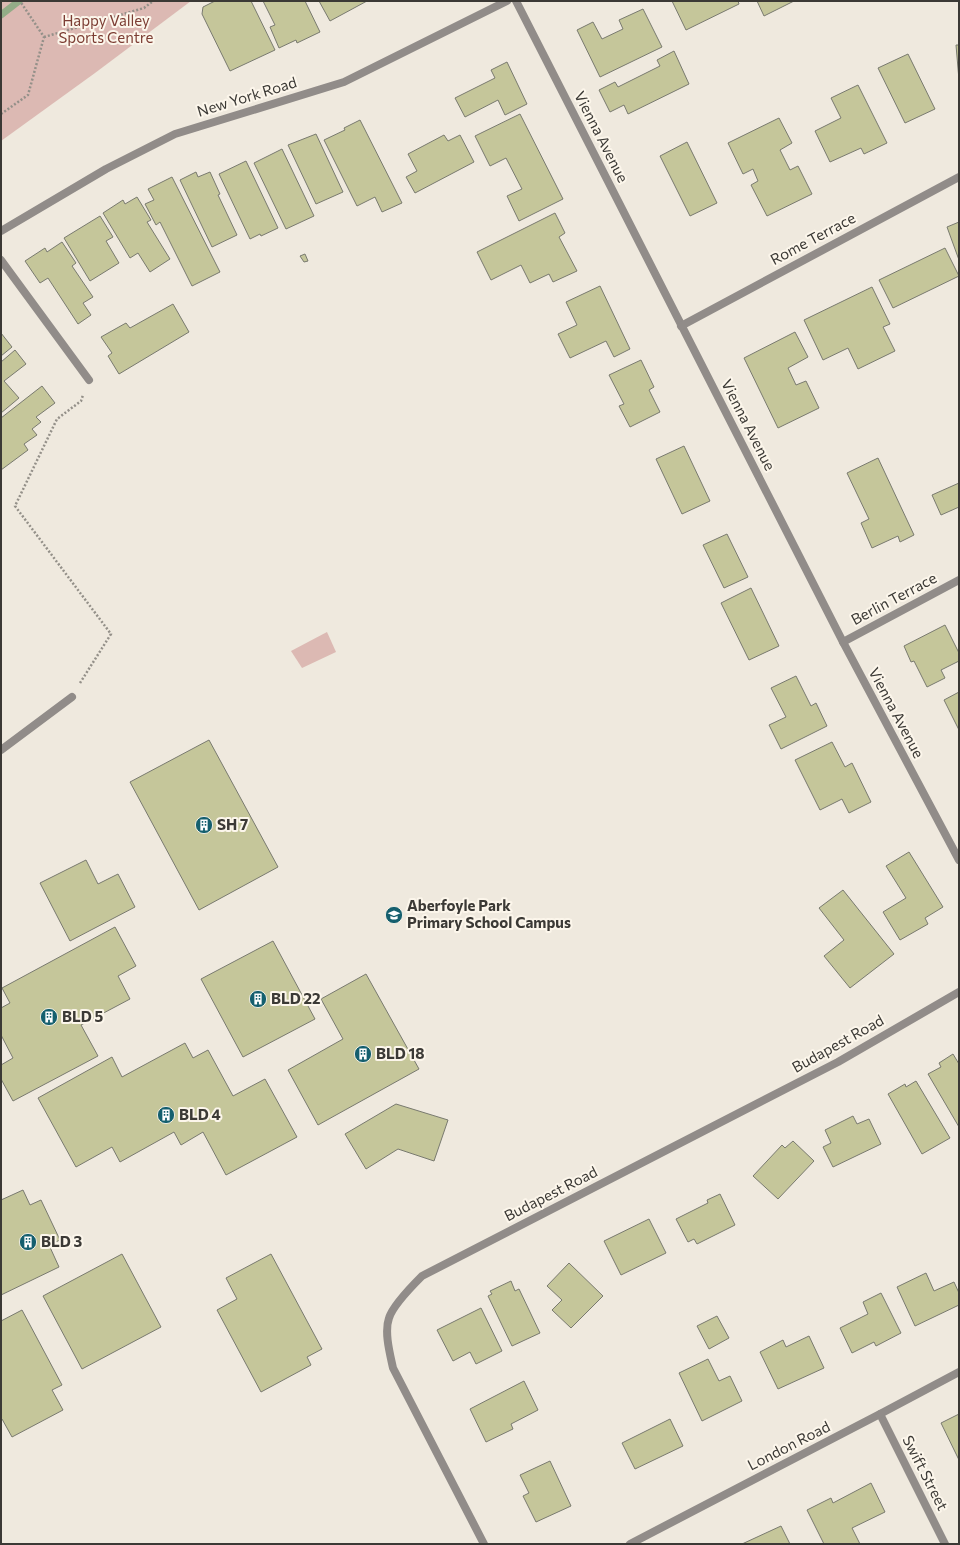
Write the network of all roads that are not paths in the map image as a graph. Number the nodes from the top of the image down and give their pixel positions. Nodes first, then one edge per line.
1 (507, 1) edge
2 (516, 1) edge
3 (959, 177) edge
4 (1, 231) edge
5 (1, 260) edge
6 (681, 326) junction
7 (89, 380) road end
8 (959, 580) edge
9 (843, 642) junction
10 (72, 697) road end
11 (1, 750) edge
12 (959, 860) edge
13 (959, 992) edge
14 (959, 1372) edge
15 (880, 1414) junction
16 (484, 1544) edge
17 (630, 1544) edge
18 (946, 1544) edge

1 - 4 street, New York Road
2 - 6 street, Vienna Avenue
3 - 6 street, Rome Terrace
5 - 7 street
6 - 9 street, Vienna Avenue
8 - 9 street, Berlin Terrace
9 - 12 street, Vienna Avenue
10 - 11 street
13 - 16 street, Budapest Road
14 - 15 street, London Road
15 - 17 street, London Road
15 - 18 street, Swift Street

